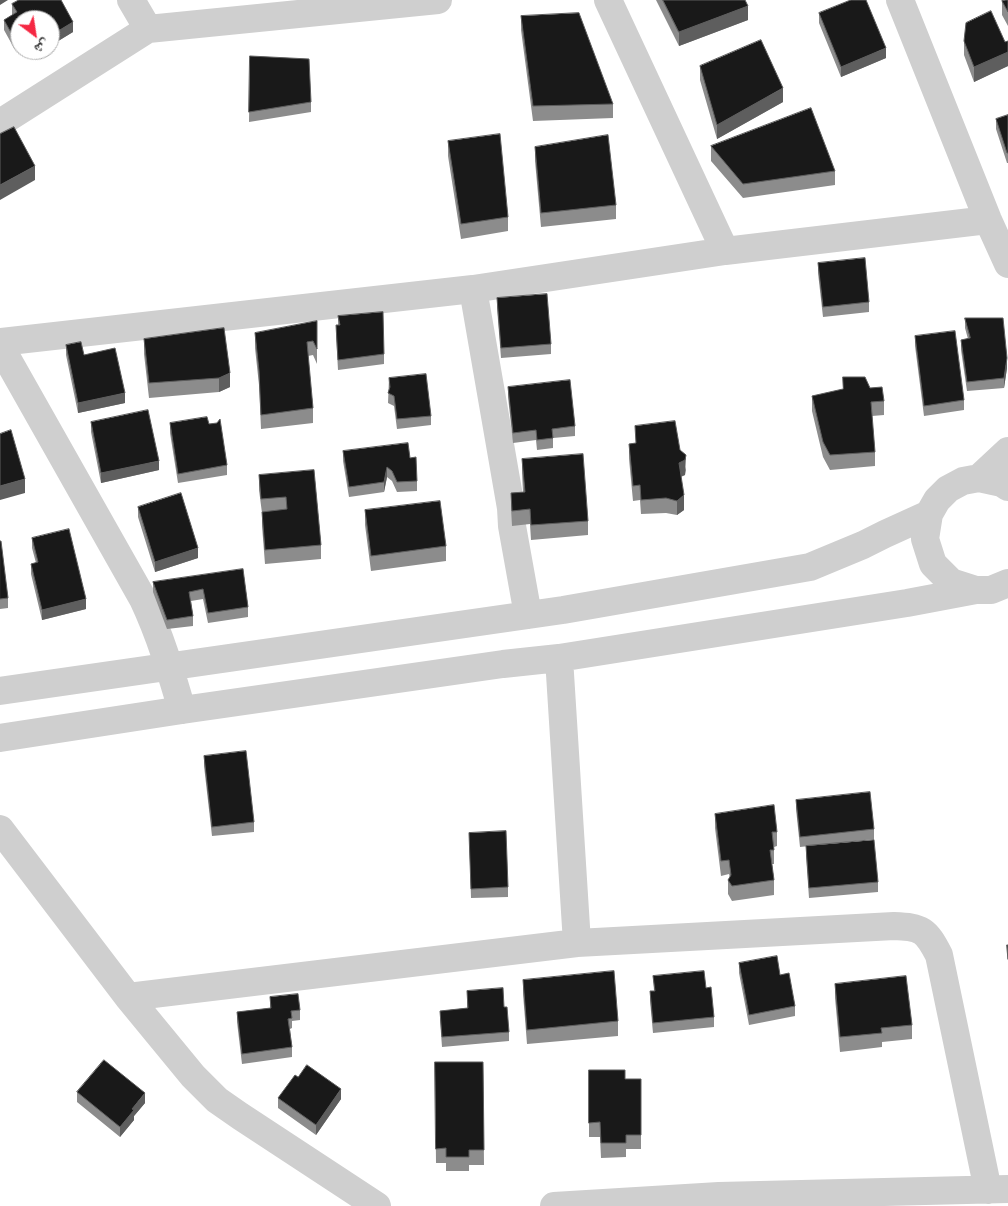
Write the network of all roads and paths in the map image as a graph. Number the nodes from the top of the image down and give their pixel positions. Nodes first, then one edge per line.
1 (131, 0) edge
2 (438, 0) edge
3 (608, 0) edge
4 (900, 0) edge
5 (148, 29) junction
6 (0, 124) edge
7 (988, 220) junction
8 (724, 251) junction
9 (1008, 264) edge
10 (472, 289) junction
11 (0, 342) edge
12 (0, 346) edge
13 (1008, 452) edge
14 (979, 478) junction
15 (1008, 486) edge
16 (929, 514) junction
17 (1007, 584) edge
18 (976, 590) junction
19 (528, 615) junction
20 (559, 658) junction
21 (170, 667) junction
22 (0, 691) edge
23 (182, 710) junction
24 (0, 738) edge
25 (0, 829) edge
26 (576, 943) junction
27 (128, 997) junction
28 (998, 1190) edge
29 (722, 1201) edge
30 (377, 1206) edge
31 (554, 1206) edge

1 - 5 street
2 - 5 street
3 - 8 street
4 - 7 street
5 - 6 street
7 - 8 street
7 - 9 street
8 - 10 street
10 - 11 street
10 - 19 street
12 - 21 street
13 - 14 street
14 - 15 street
14 - 16 street
16 - 18 street
16 - 19 street
17 - 18 street
18 - 20 street
19 - 21 street
20 - 23 street
20 - 26 street
21 - 22 street
21 - 23 street
23 - 24 street
25 - 27 street
26 - 27 street
26 - 28 street
27 - 30 street
28 - 29 street
29 - 31 street

